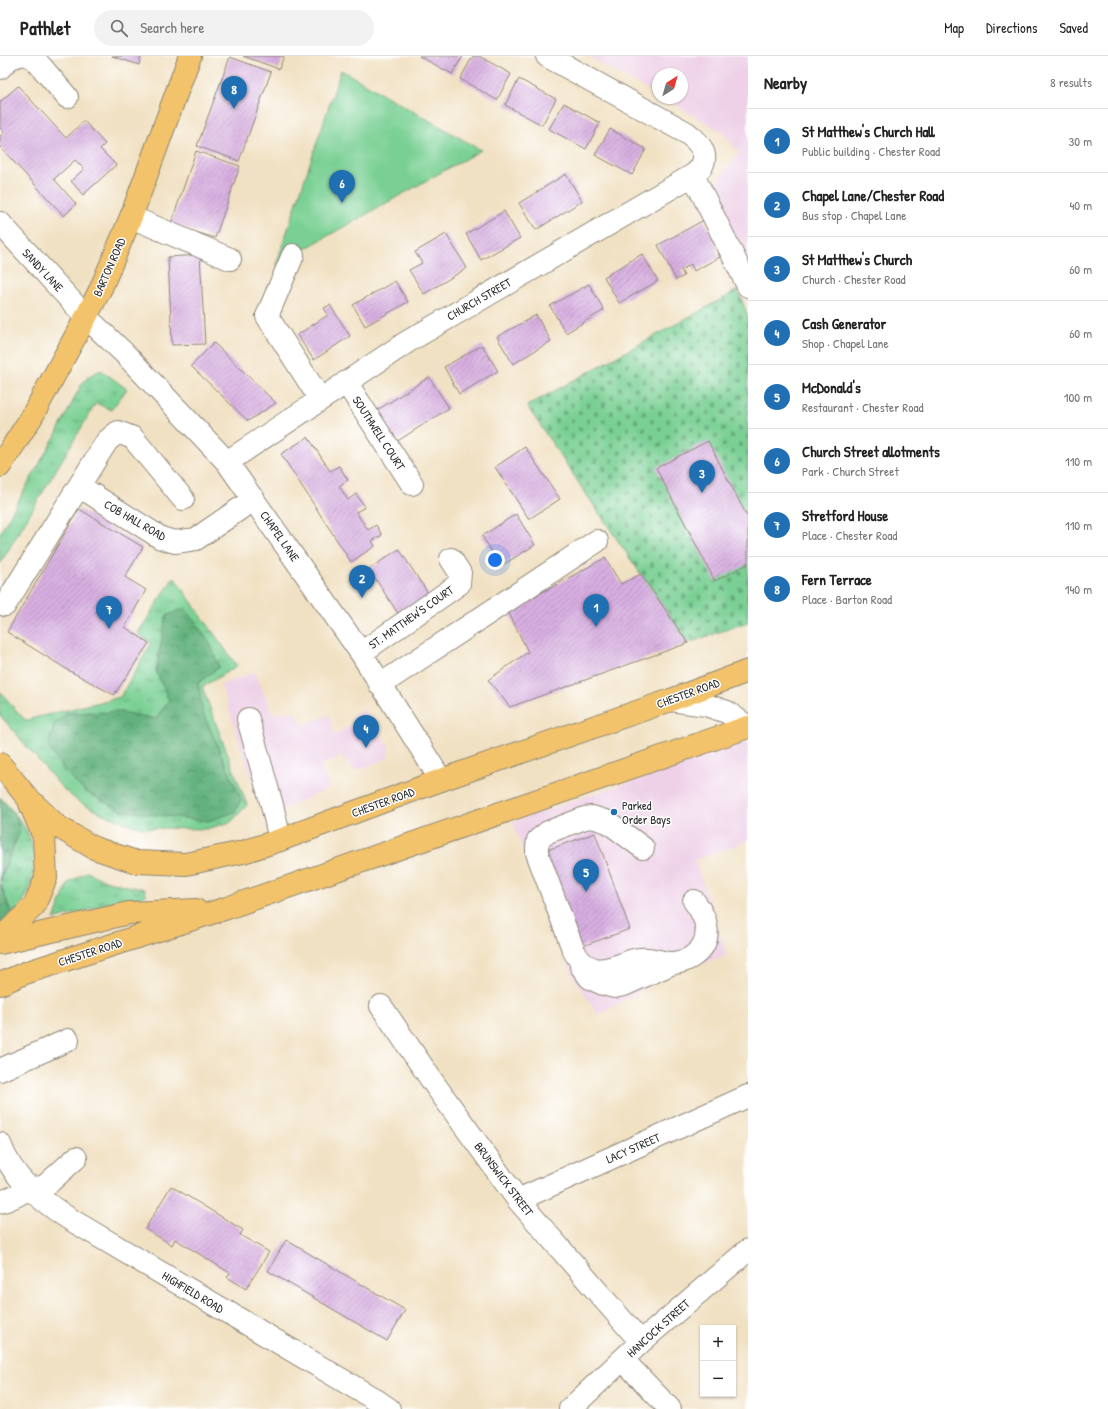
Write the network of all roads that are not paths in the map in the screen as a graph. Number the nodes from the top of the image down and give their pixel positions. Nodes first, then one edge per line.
1 (17, 56) edge
2 (29, 56) edge
3 (190, 56) edge
4 (547, 56) edge
5 (0, 68) edge
6 (67, 97) dead end
7 (693, 174) junction
8 (131, 217) junction
9 (0, 223) edge
10 (293, 255) dead end
11 (230, 259) dead end
12 (748, 286) edge
13 (86, 317) junction
14 (346, 382) junction
15 (320, 399) junction
16 (1, 462) edge
17 (227, 462) junction
18 (412, 484) dead end
19 (79, 486) junction
20 (183, 499) dead end
21 (254, 499) junction
22 (598, 541) dead end
23 (451, 559) dead end
24 (5, 605) dead end
25 (361, 652) junction
26 (748, 670) edge
27 (380, 684) junction
28 (671, 700) junction
29 (248, 719) dead end
30 (748, 727) edge
31 (0, 764) edge
32 (441, 780) junction
33 (26, 796) junction
34 (280, 840) junction
35 (643, 848) dead end
36 (694, 901) dead end
37 (227, 908) junction
38 (0, 939) edge
39 (0, 942) edge
40 (0, 984) edge
41 (381, 1006) dead end
42 (68, 1040) dead end
43 (0, 1070) edge
44 (748, 1096) edge
45 (0, 1144) edge
46 (76, 1158) dead end
47 (28, 1188) junction
48 (518, 1200) junction
49 (0, 1202) edge
50 (748, 1250) edge
51 (641, 1342) junction
52 (623, 1360) junction
53 (389, 1409) edge
54 (570, 1409) edge
55 (670, 1409) edge

1 - 5 street
2 - 6 street
3 - 8 main road, BARTON ROAD
4 - 7 street, CHURCH STREET
7 - 12 street
7 - 14 street, CHURCH STREET
8 - 11 street
8 - 13 main road, BARTON ROAD
9 - 13 street, SANDY LANE
10 - 15 street
13 - 16 main road, BARTON ROAD
13 - 17 street, CHAPEL LANE
14 - 15 street, CHURCH STREET
14 - 18 street, SOUTHWELL COURT
15 - 17 street, CHURCH STREET
17 - 21 street, CHAPEL LANE
19 - 20 street
19 - 21 street, COB HALL ROAD
19 - 24 street
21 - 25 street, CHAPEL LANE
22 - 27 street
23 - 25 street, ST. MATTHEW'S COURT
25 - 27 street, CHAPEL LANE
26 - 28 main road, CHESTER ROAD
27 - 32 street, CHAPEL LANE
28 - 30 street
28 - 32 main road, CHESTER ROAD
29 - 34 street
30 - 37 main road, CHESTER ROAD
31 - 33 main road, CHESTER ROAD
32 - 34 main road, CHESTER ROAD
33 - 34 main road, CHESTER ROAD
33 - 38 main road, CHESTER ROAD
35 - 36 street
37 - 39 main road, CHESTER ROAD
37 - 40 main road, CHESTER ROAD
41 - 48 street, BRUNSWICK STREET
42 - 43 street
44 - 48 street, LACY STREET
45 - 47 street, HIGHFIELD ROAD
46 - 47 street
47 - 49 street
47 - 53 street, HIGHFIELD ROAD
48 - 51 street, BRUNSWICK STREET
50 - 51 street, HANCOCK STREET
51 - 52 street, HANCOCK STREET
52 - 54 street, HANCOCK STREET
52 - 55 street

